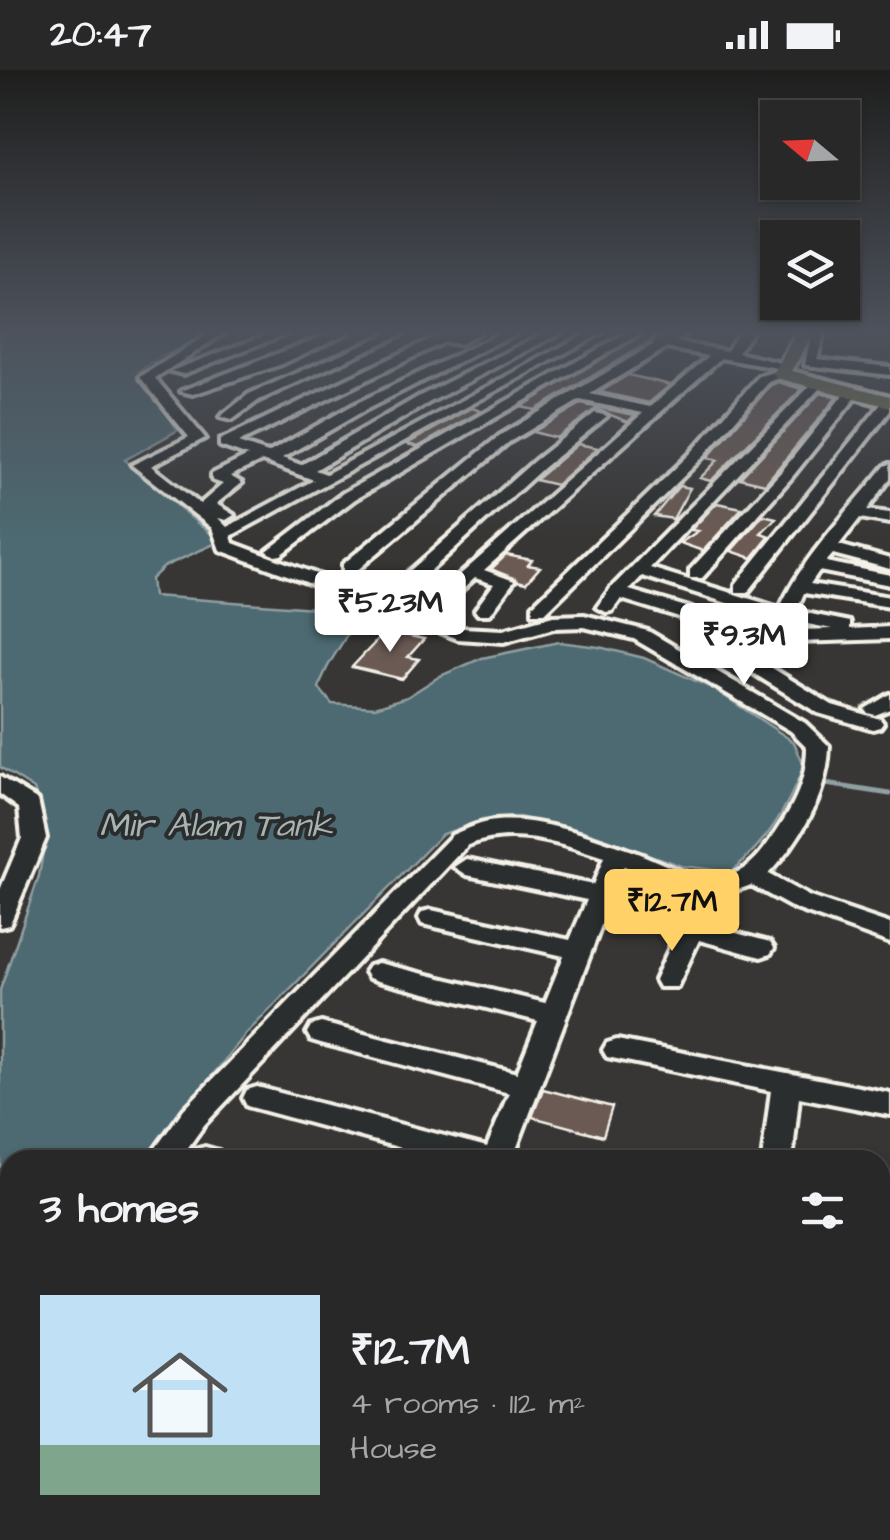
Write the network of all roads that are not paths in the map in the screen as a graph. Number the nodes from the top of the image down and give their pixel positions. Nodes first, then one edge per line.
1 (167, 401) edge
2 (249, 401) edge
3 (267, 401) edge
4 (308, 401) edge
5 (378, 401) edge
6 (422, 401) edge
7 (467, 401) edge
8 (517, 401) edge
9 (569, 401) edge
10 (604, 401) edge
11 (670, 401) edge
12 (745, 401) edge
13 (800, 401) edge
14 (846, 401) edge
15 (890, 402) edge
16 (297, 406) junction
17 (656, 412) junction
18 (600, 416) dead end
19 (227, 417) dead end
20 (262, 424) junction
21 (305, 438) junction
22 (265, 458) junction
23 (539, 464) junction
24 (890, 469) edge
25 (303, 470) junction
26 (590, 472) junction
27 (324, 478) junction
28 (856, 513) junction
29 (890, 518) edge
30 (249, 521) junction
31 (232, 530) dead end
32 (828, 547) junction
33 (275, 551) dead end
34 (890, 564) edge
35 (815, 566) junction
36 (349, 568) dead end
37 (639, 570) junction
38 (471, 572) junction
39 (696, 574) dead end
40 (890, 580) edge
41 (798, 587) junction
42 (742, 588) dead end
43 (400, 589) dead end
44 (890, 602) edge
45 (436, 604) dead end
46 (539, 609) dead end
47 (484, 610) dead end
48 (786, 614) junction
49 (718, 623) junction
50 (884, 633) edge
51 (880, 711) edge
52 (0, 784) edge
53 (617, 854) junction
54 (467, 866) dead end
55 (753, 874) junction
56 (599, 900) junction
57 (0, 918) edge
58 (430, 918) dead end
59 (691, 930) junction
60 (890, 934) edge
61 (761, 948) dead end
62 (579, 951) junction
63 (378, 972) dead end
64 (668, 980) dead end
65 (554, 1015) junction
66 (321, 1033) dead end
67 (617, 1050) dead end
68 (786, 1084) junction
69 (526, 1086) junction
70 (258, 1098) dead end
71 (890, 1104) edge
72 (169, 1150) edge
73 (456, 1150) edge
74 (498, 1150) edge
75 (779, 1150) edge

1 - 55 street
2 - 19 street
3 - 16 street
4 - 16 street
5 - 21 street
6 - 25 street
7 - 27 street
8 - 33 street
9 - 36 street
10 - 17 street
11 - 17 street
12 - 46 street
13 - 37 street
14 - 39 street
15 - 42 street
16 - 20 street
17 - 26 street
18 - 23 street
20 - 21 street
20 - 22 street
21 - 22 street
22 - 25 street
22 - 30 street
23 - 26 street
23 - 43 street
24 - 28 street
25 - 27 street
26 - 38 street
27 - 30 street
28 - 29 street
28 - 32 street
30 - 31 street
32 - 34 street
32 - 35 street
35 - 40 street
35 - 41 street
37 - 48 street
37 - 49 street
38 - 45 street
38 - 47 street
41 - 44 street
41 - 48 street
48 - 50 street
49 - 50 street
49 - 51 street
52 - 57 street
53 - 55 street
53 - 56 street
53 - 72 street
54 - 56 street
55 - 60 street
56 - 59 street
56 - 62 street
58 - 62 street
59 - 61 street
59 - 64 street
62 - 65 street
63 - 65 street
65 - 69 street
66 - 69 street
67 - 68 street
68 - 71 street
68 - 75 street
69 - 74 street
70 - 73 street

